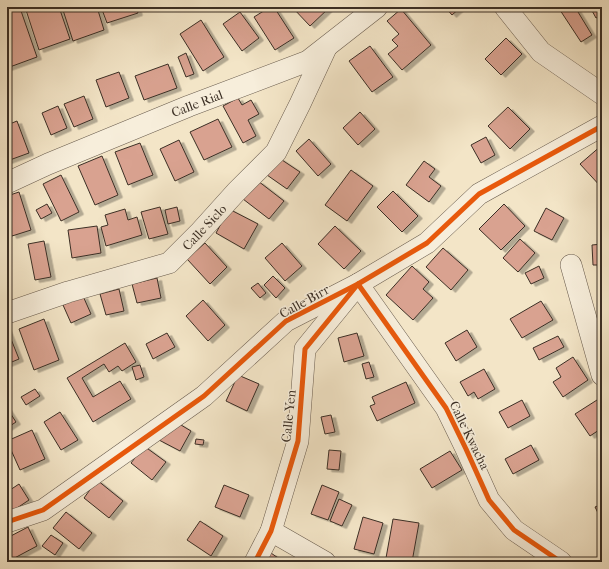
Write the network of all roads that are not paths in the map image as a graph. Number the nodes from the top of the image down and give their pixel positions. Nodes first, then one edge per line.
1 (378, 7) edge
2 (505, 7) edge
3 (326, 48) junction
4 (602, 94) edge
5 (602, 126) edge
6 (7, 183) edge
7 (571, 265) dead end
8 (358, 284) junction
9 (7, 313) edge
10 (602, 375) edge
11 (7, 522) edge
12 (271, 531) junction
13 (255, 562) edge
14 (325, 562) edge
15 (561, 562) edge

1 - 3 street, Calle Rial
2 - 4 street
3 - 6 street, Calle Rial
3 - 9 street, Calle Siclo
5 - 8 street, Calle Birr
7 - 10 street
8 - 11 street, Calle Birr
8 - 12 street, Calle Yen
8 - 15 street, Calle Kwacha
12 - 13 street, Calle Yen
12 - 14 street

